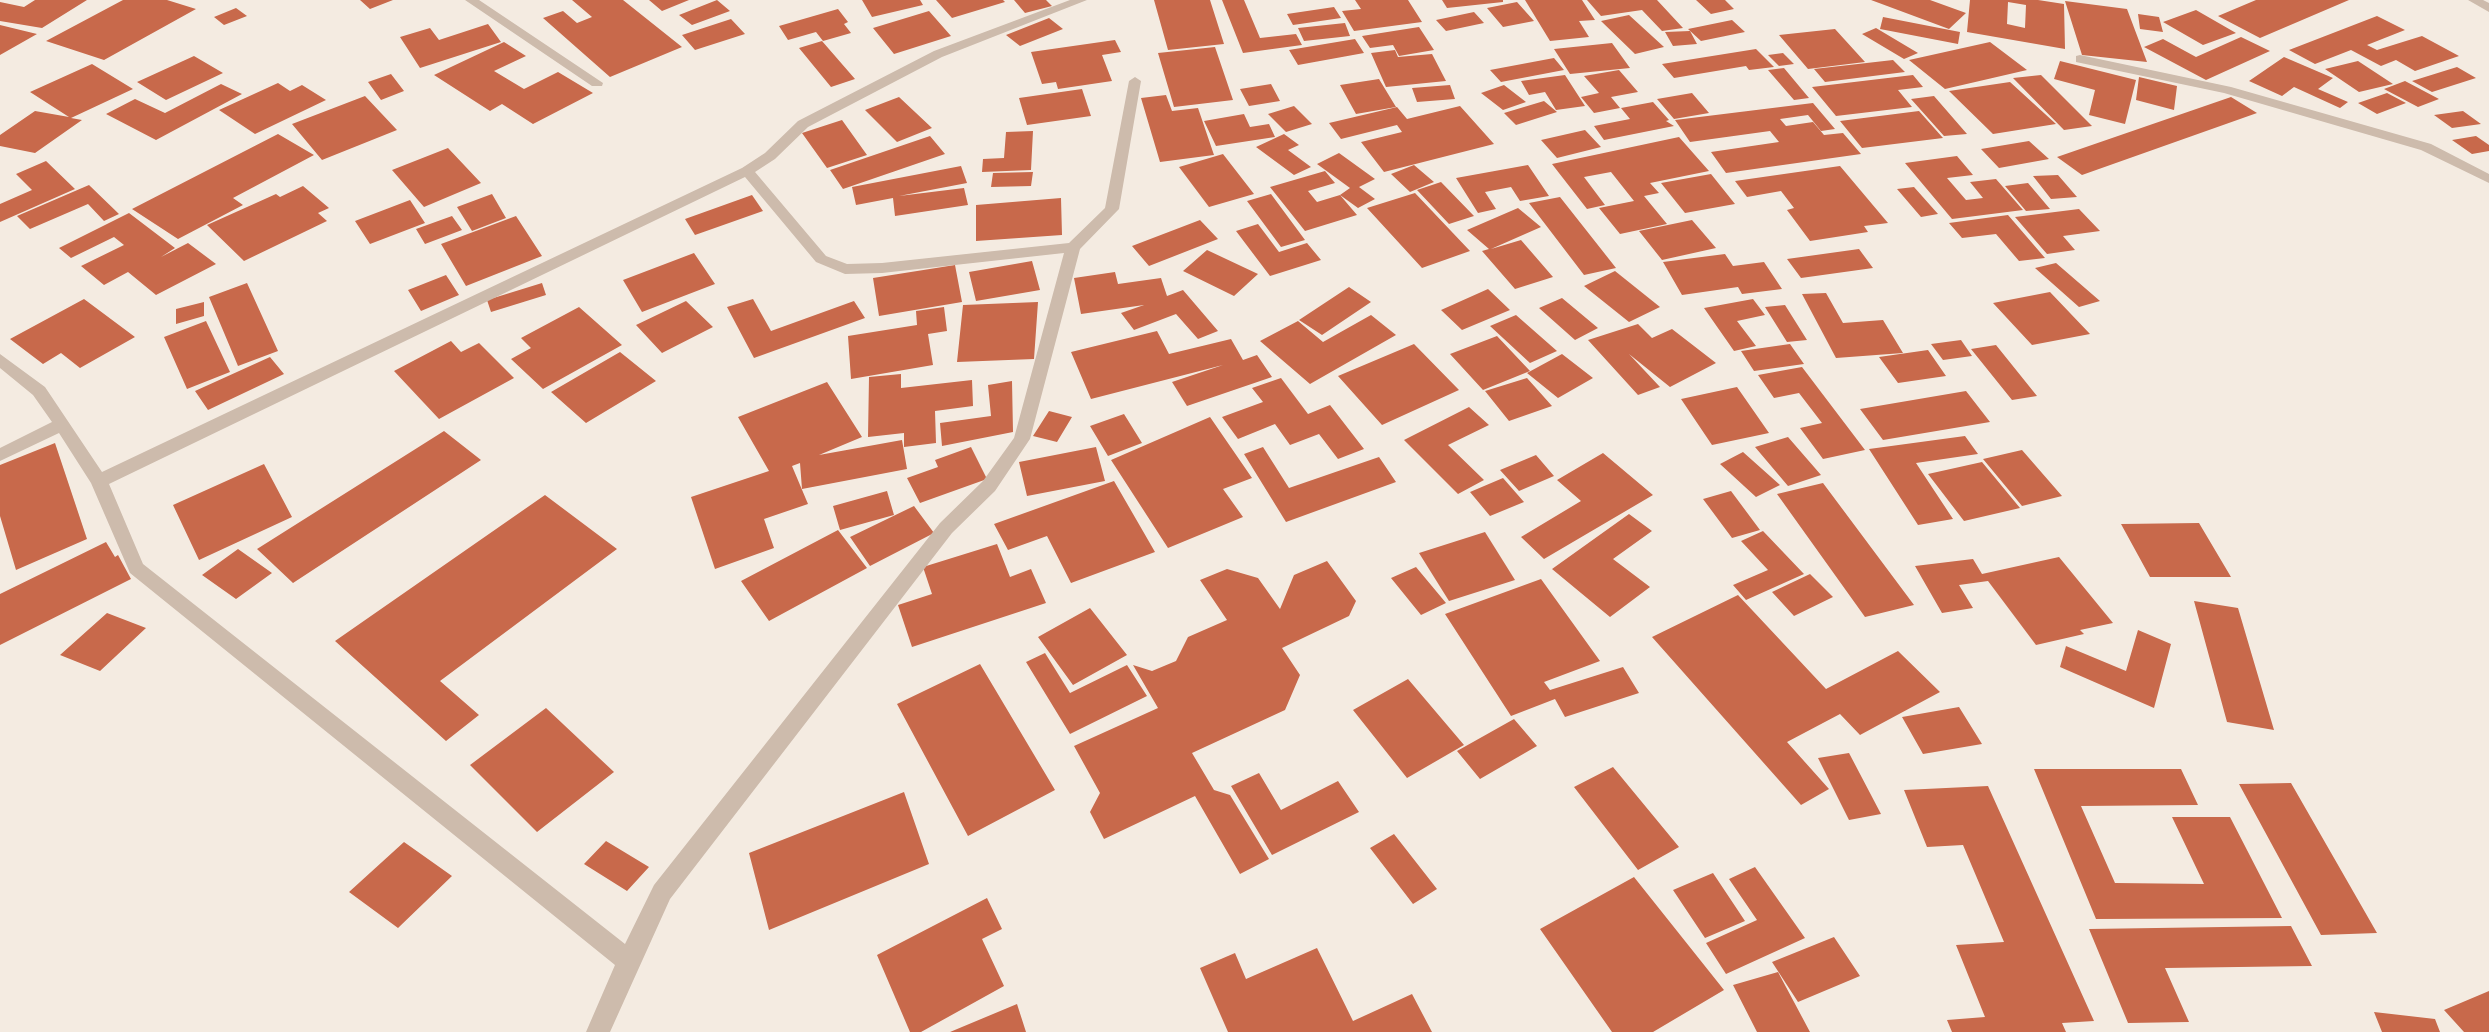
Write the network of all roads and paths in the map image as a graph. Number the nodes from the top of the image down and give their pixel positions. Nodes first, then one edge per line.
1 (471, 0) edge
2 (1081, 0) edge
3 (2474, 0) edge
4 (2489, 8) edge
5 (2080, 58) dead end
6 (1135, 81) dead end
7 (597, 83) dead end
8 (747, 172) junction
9 (2489, 179) edge
10 (1073, 247) junction
11 (0, 359) edge
12 (62, 424) junction
13 (0, 455) edge
14 (99, 481) junction
15 (628, 961) junction
16 (598, 1032) edge

1 - 7 street
2 - 8 street
3 - 4 street
5 - 9 street
6 - 10 street
8 - 10 street
8 - 14 street
10 - 15 street
11 - 12 street
12 - 13 street
12 - 14 street
14 - 15 street
15 - 16 street

